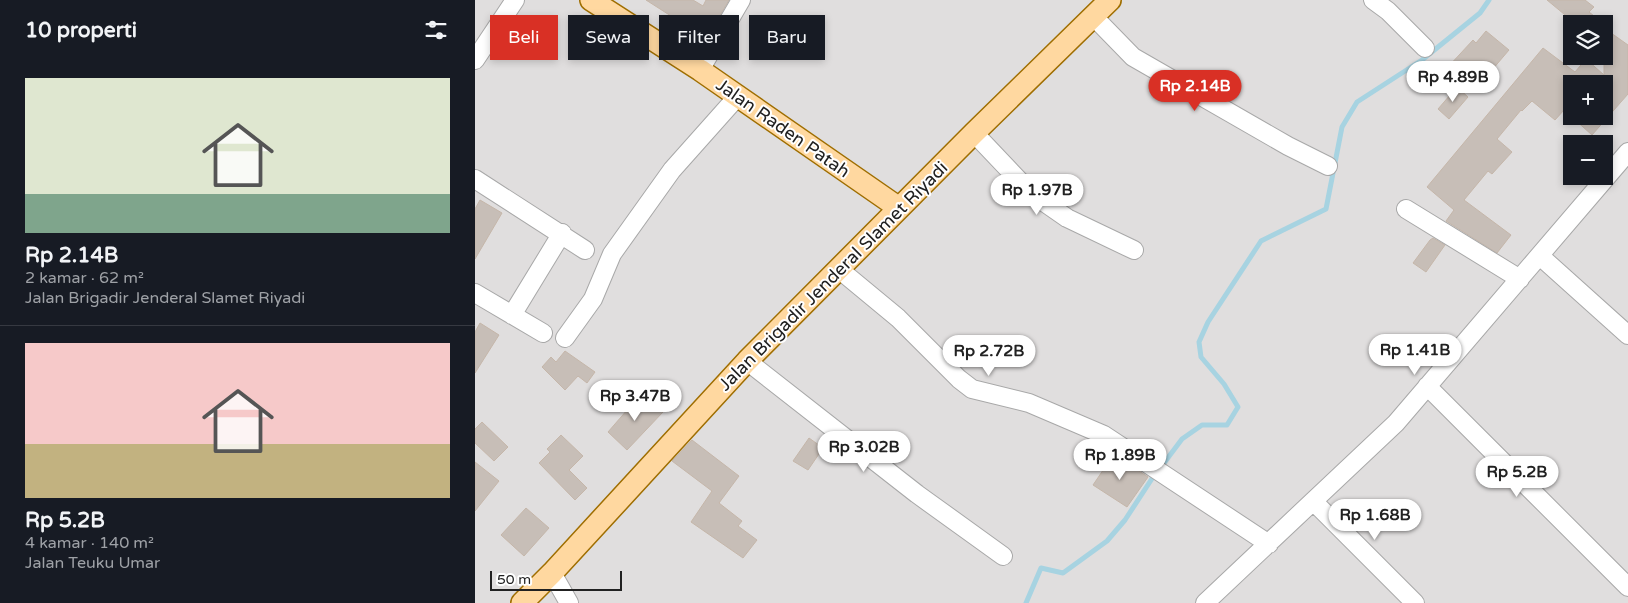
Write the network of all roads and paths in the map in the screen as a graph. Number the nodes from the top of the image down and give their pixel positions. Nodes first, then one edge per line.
1 (515, 0) edge
2 (591, 0) edge
3 (741, 0) edge
4 (1110, 0) edge
5 (1373, 0) edge
6 (1093, 16) junction
7 (1425, 48) dead end
8 (475, 60) edge
9 (700, 70) junction
10 (737, 97) junction
11 (974, 133) junction
12 (1628, 152) edge
13 (1328, 166) dead end
14 (475, 179) edge
15 (899, 208) junction
16 (1406, 209) dead end
17 (562, 233) junction
18 (585, 250) dead end
19 (1134, 250) dead end
20 (1540, 256) junction
21 (840, 270) junction
22 (1520, 278) junction
23 (475, 293) edge
24 (512, 315) junction
25 (543, 333) dead end
26 (1628, 335) edge
27 (565, 338) dead end
28 (747, 361) junction
29 (1427, 386) junction
30 (1313, 501) junction
31 (1269, 544) junction
32 (1003, 556) dead end
33 (552, 573) junction
34 (1628, 587) edge
35 (522, 603) edge
36 (569, 603) edge
37 (1205, 603) edge
38 (1415, 603) edge

1 - 8 street
2 - 9 main road, Jalan Raden Patah
3 - 9 street
4 - 6 main road, Jalan Brigadir Jenderal Slamet Riyadi
5 - 7 street
6 - 11 main road, Jalan Brigadir Jenderal Slamet Riyadi
6 - 13 street
9 - 10 main road, Jalan Raden Patah
10 - 15 main road, Jalan Raden Patah
10 - 27 street
11 - 15 main road, Jalan Brigadir Jenderal Slamet Riyadi
11 - 19 street
12 - 20 street
14 - 17 street
15 - 21 main road, Jalan Brigadir Jenderal Slamet Riyadi
16 - 22 street
17 - 18 street
17 - 24 street
20 - 22 street
20 - 26 street
21 - 28 main road, Jalan Brigadir Jenderal Slamet Riyadi
21 - 31 street
22 - 29 street
23 - 24 street
24 - 25 street
28 - 32 street
28 - 33 main road, Jalan Brigadir Jenderal Slamet Riyadi
29 - 30 street
29 - 34 street
30 - 31 street
30 - 38 street
31 - 37 street
33 - 35 main road, Jalan Brigadir Jenderal Slamet Riyadi
33 - 36 street

